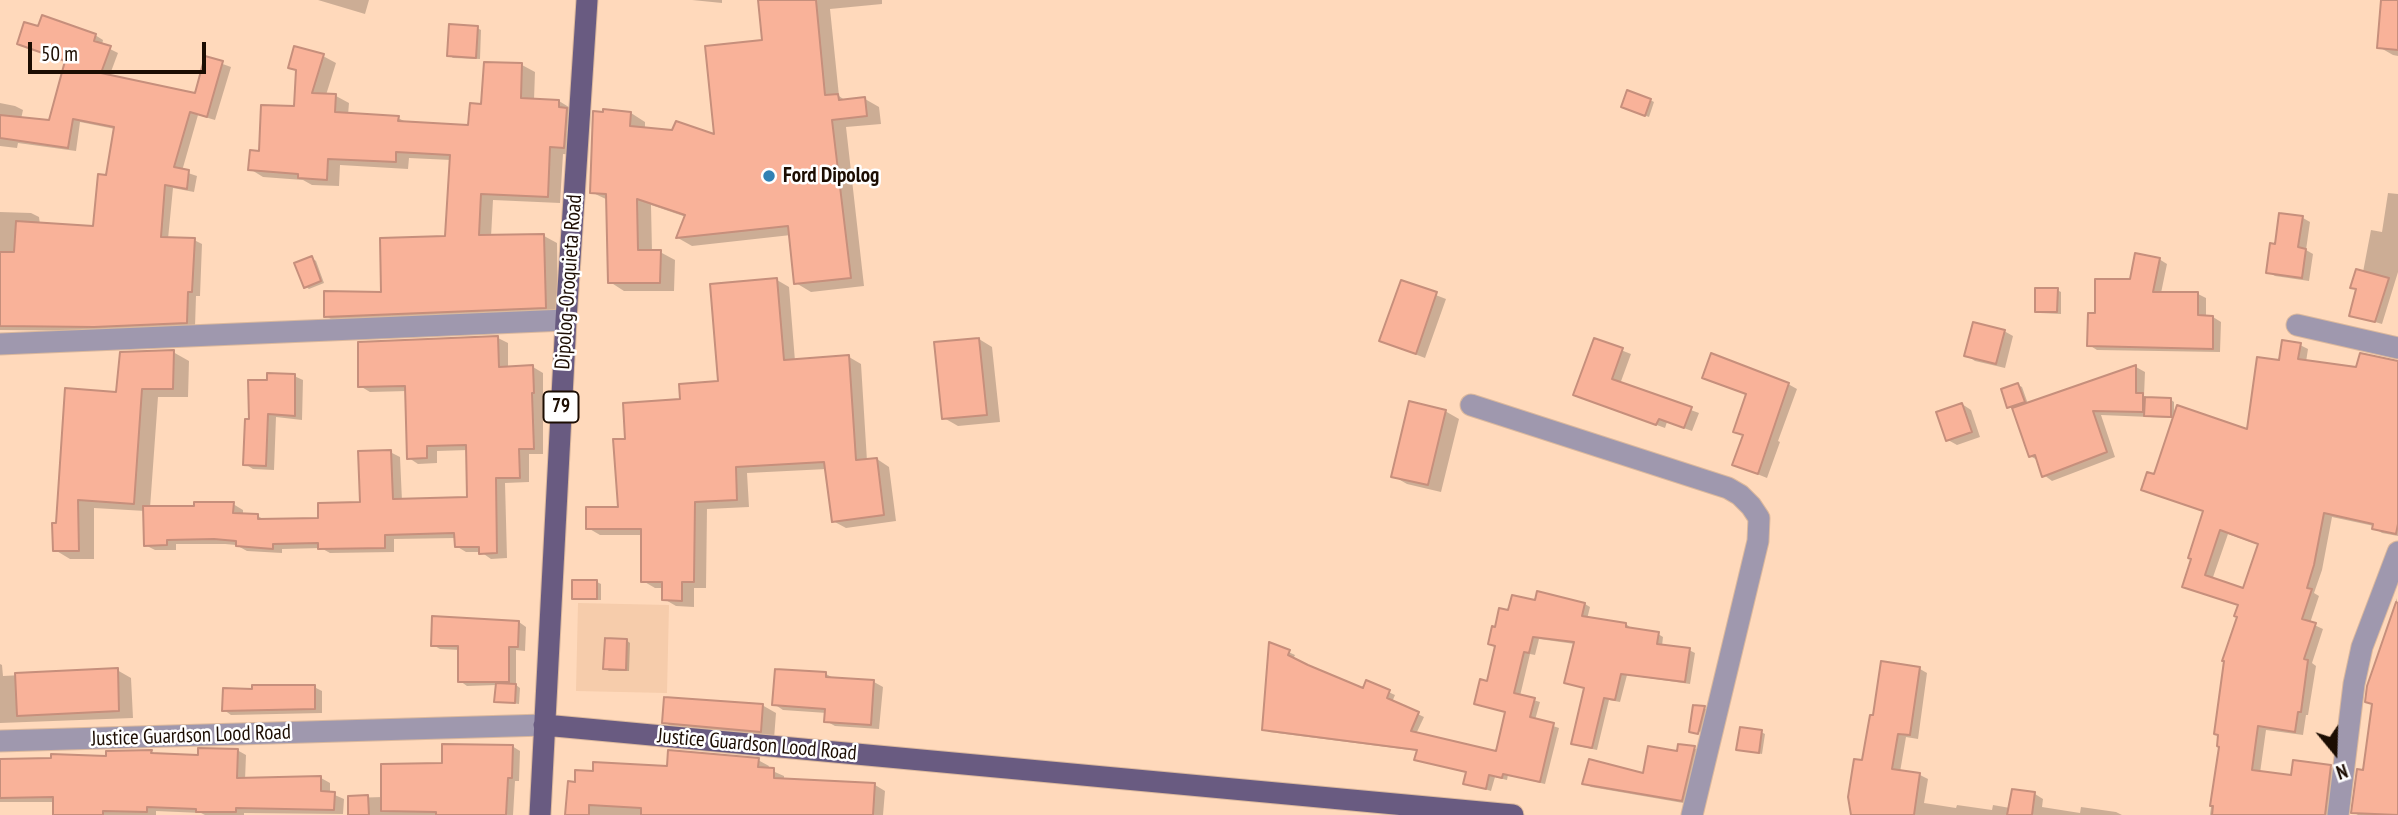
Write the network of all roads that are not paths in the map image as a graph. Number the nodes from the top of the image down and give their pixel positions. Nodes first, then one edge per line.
1 (587, 0) edge
2 (566, 320) junction
3 (2297, 325) dead end
4 (0, 344) edge
5 (2398, 348) edge
6 (1471, 405) dead end
7 (2398, 552) edge
8 (544, 725) junction
9 (0, 741) edge
10 (540, 815) edge
11 (1513, 815) edge
12 (1692, 815) edge
13 (2338, 815) edge

1 - 2 main road, Dipolog-Oroquieta Road / 79
2 - 4 street
2 - 8 main road, Dipolog-Oroquieta Road / 79
3 - 5 street
6 - 12 street
7 - 13 street
8 - 9 street, Justice Guardson Lood Road
8 - 10 main road, Dipolog-Oroquieta Road / 79
8 - 11 main road, Justice Guardson Lood Road

